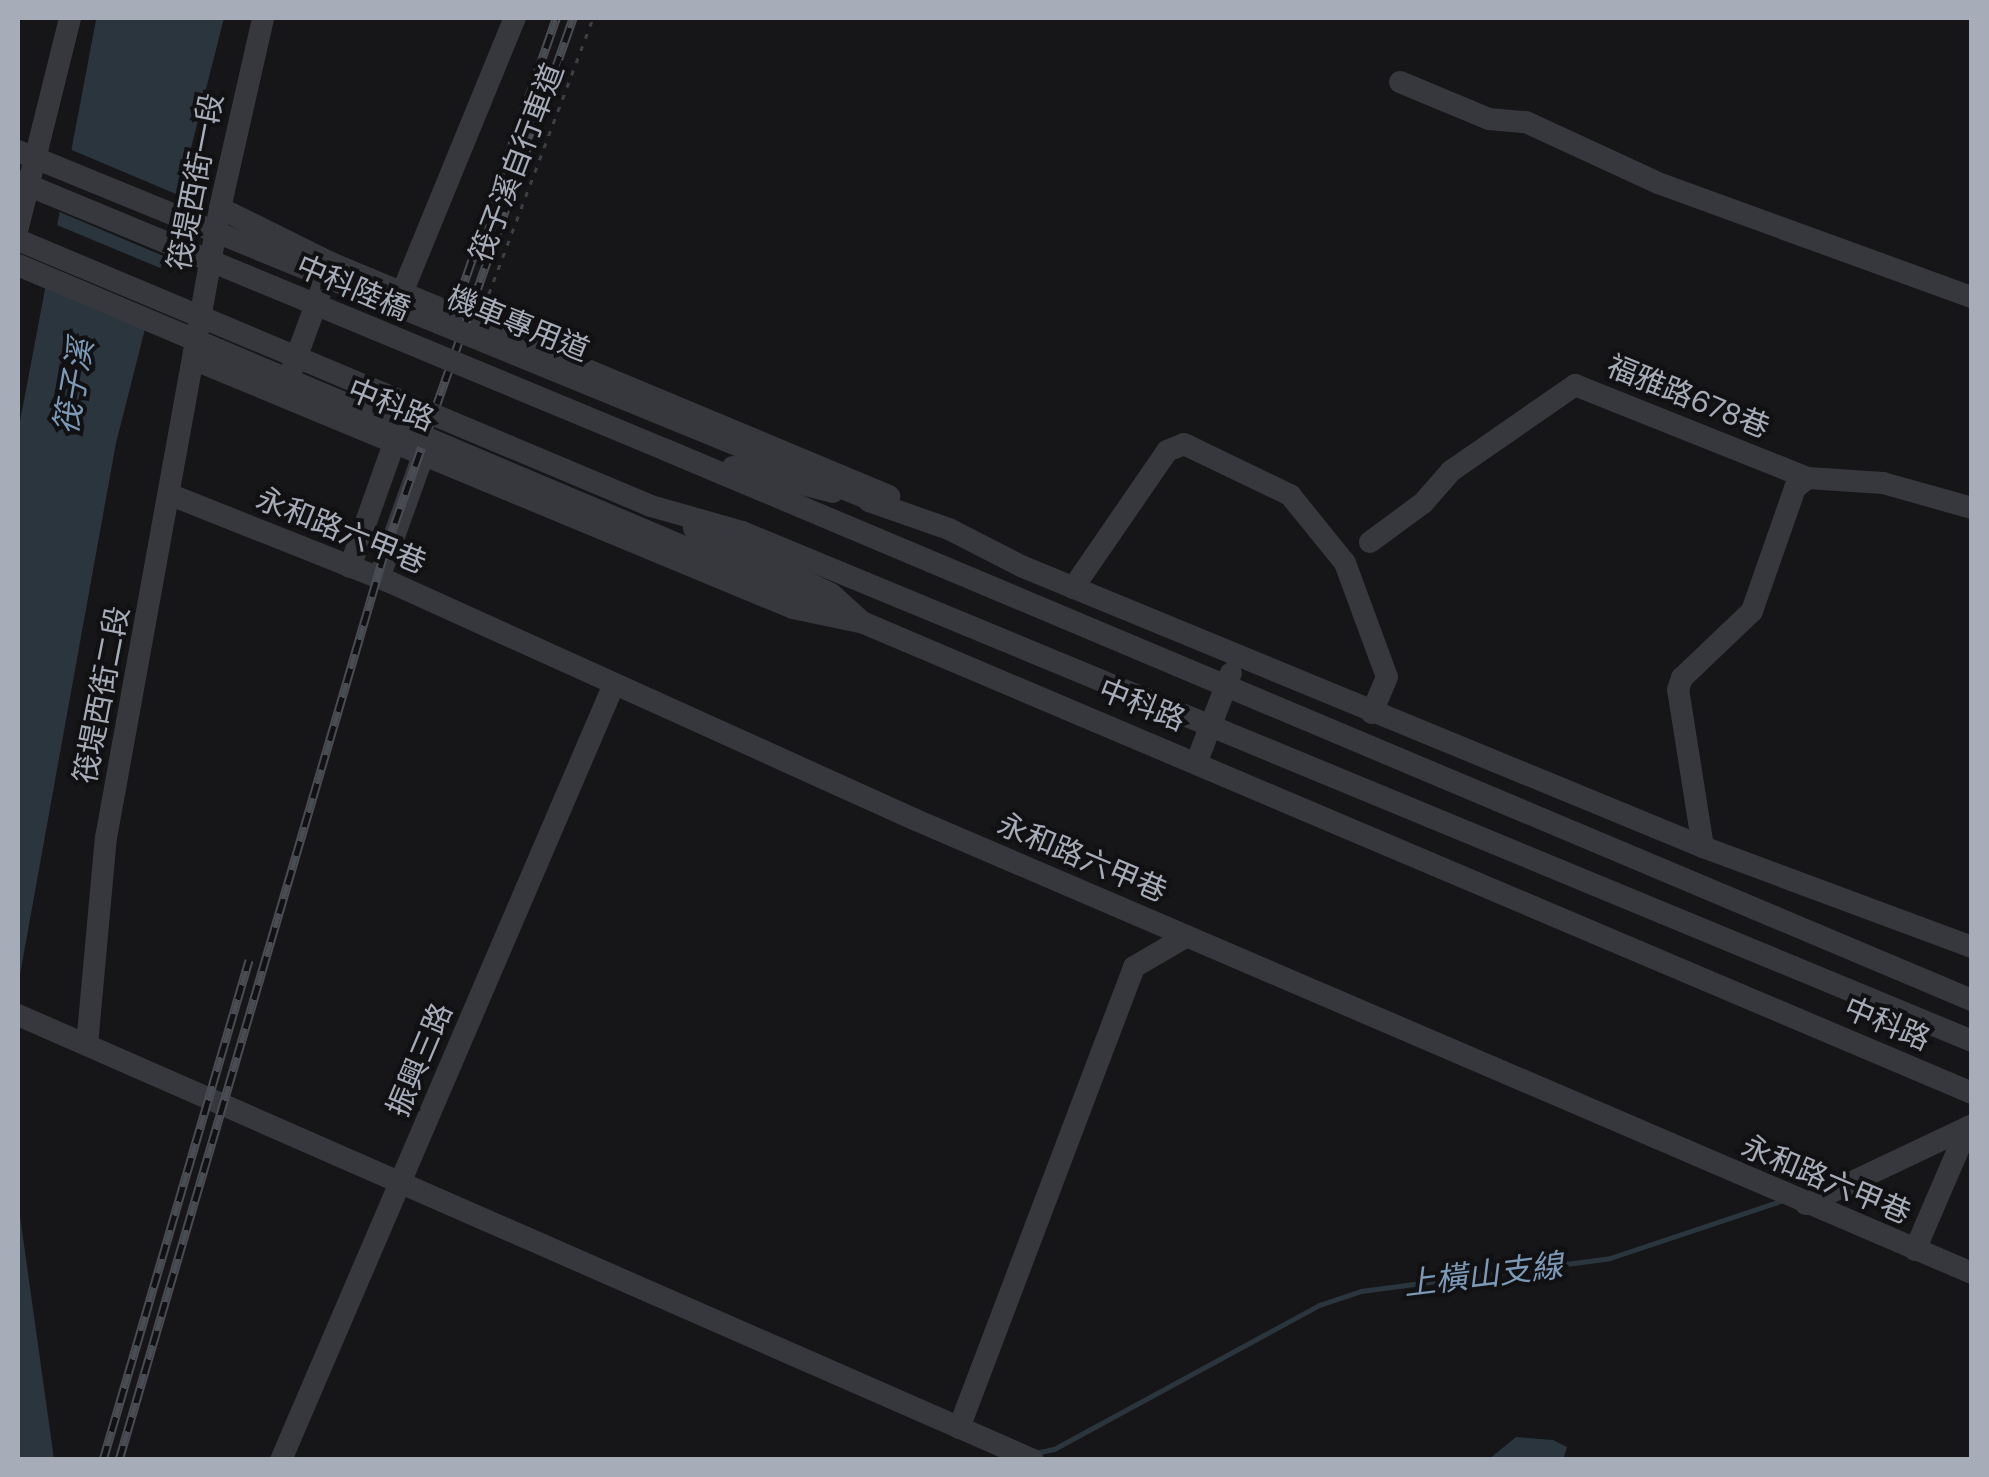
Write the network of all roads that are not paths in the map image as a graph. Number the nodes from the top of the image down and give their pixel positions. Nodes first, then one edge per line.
1 (70, 18) edge
2 (263, 18) edge
3 (515, 18) edge
4 (1400, 82) dead end
5 (27, 133) edge
6 (18, 151) edge
7 (18, 181) edge
8 (220, 208) junction
9 (18, 228) edge
10 (18, 240) edge
11 (331, 263) junction
12 (18, 265) edge
13 (402, 293) junction
14 (1972, 298) edge
15 (193, 359) junction
16 (282, 394) junction
17 (396, 438) junction
18 (425, 450) junction
19 (666, 450) junction
20 (1808, 478) junction
21 (171, 496) junction
22 (651, 506) junction
23 (886, 506) junction
24 (1972, 508) edge
25 (949, 529) junction
26 (1370, 542) dead end
27 (350, 566) junction
28 (380, 578) junction
29 (1073, 588) junction
30 (864, 623) junction
31 (1236, 655) junction
32 (614, 684) junction
33 (1226, 688) junction
34 (1372, 713) junction
35 (1209, 729) junction
36 (1197, 761) junction
37 (1703, 847) junction
38 (1187, 936) junction
39 (1972, 947) edge
40 (1972, 1000) edge
41 (18, 1015) edge
42 (1972, 1040) edge
43 (87, 1045) junction
44 (1972, 1093) edge
45 (1970, 1126) edge
46 (399, 1185) junction
47 (1806, 1204) junction
48 (1915, 1250) junction
49 (1972, 1273) edge
50 (960, 1428) junction
51 (281, 1460) edge
52 (1033, 1460) edge

1 - 5 street
2 - 8 street, 筏堤西街一段
3 - 13 street
4 - 14 street
5 - 9 street
6 - 23 street, 機車專用道, bridge
7 - 19 street, 中科陸橋, bridge
8 - 11 street
8 - 15 street, 筏堤西街一段
10 - 22 street, bridge
11 - 13 street
11 - 16 street
12 - 30 street, bridge
13 - 25 street
15 - 16 street, 中科路
15 - 21 street, 筏堤西街二段
16 - 17 street, 中科路
17 - 18 street, 中科路
17 - 27 street
18 - 28 street
18 - 30 street, 中科路
19 - 23 street
19 - 33 street, 中科路
20 - 24 street, 福雅路678巷
20 - 26 street, 福雅路678巷
20 - 37 street
21 - 27 street, 永和路六甲巷
21 - 43 street, 筏堤西街二段
22 - 30 street
22 - 35 street, 中科路
23 - 25 street
25 - 29 street
27 - 28 street, 永和路六甲巷
28 - 32 street, 永和路六甲巷
29 - 31 street
29 - 34 street
30 - 36 street, 中科路
31 - 33 street
31 - 34 street
32 - 38 street, 永和路六甲巷
32 - 46 street, 振興三路
33 - 35 street
33 - 40 street, 中科路
34 - 37 street
35 - 36 street
35 - 42 street, 中科路
36 - 44 street, 中科路
37 - 39 street
38 - 47 street, 永和路六甲巷
38 - 50 street
41 - 43 street
43 - 46 street
45 - 47 street
45 - 48 street
46 - 50 street
46 - 51 street, 振興三路
47 - 48 street, 永和路六甲巷
48 - 49 street, 永和路六甲巷
50 - 52 street

